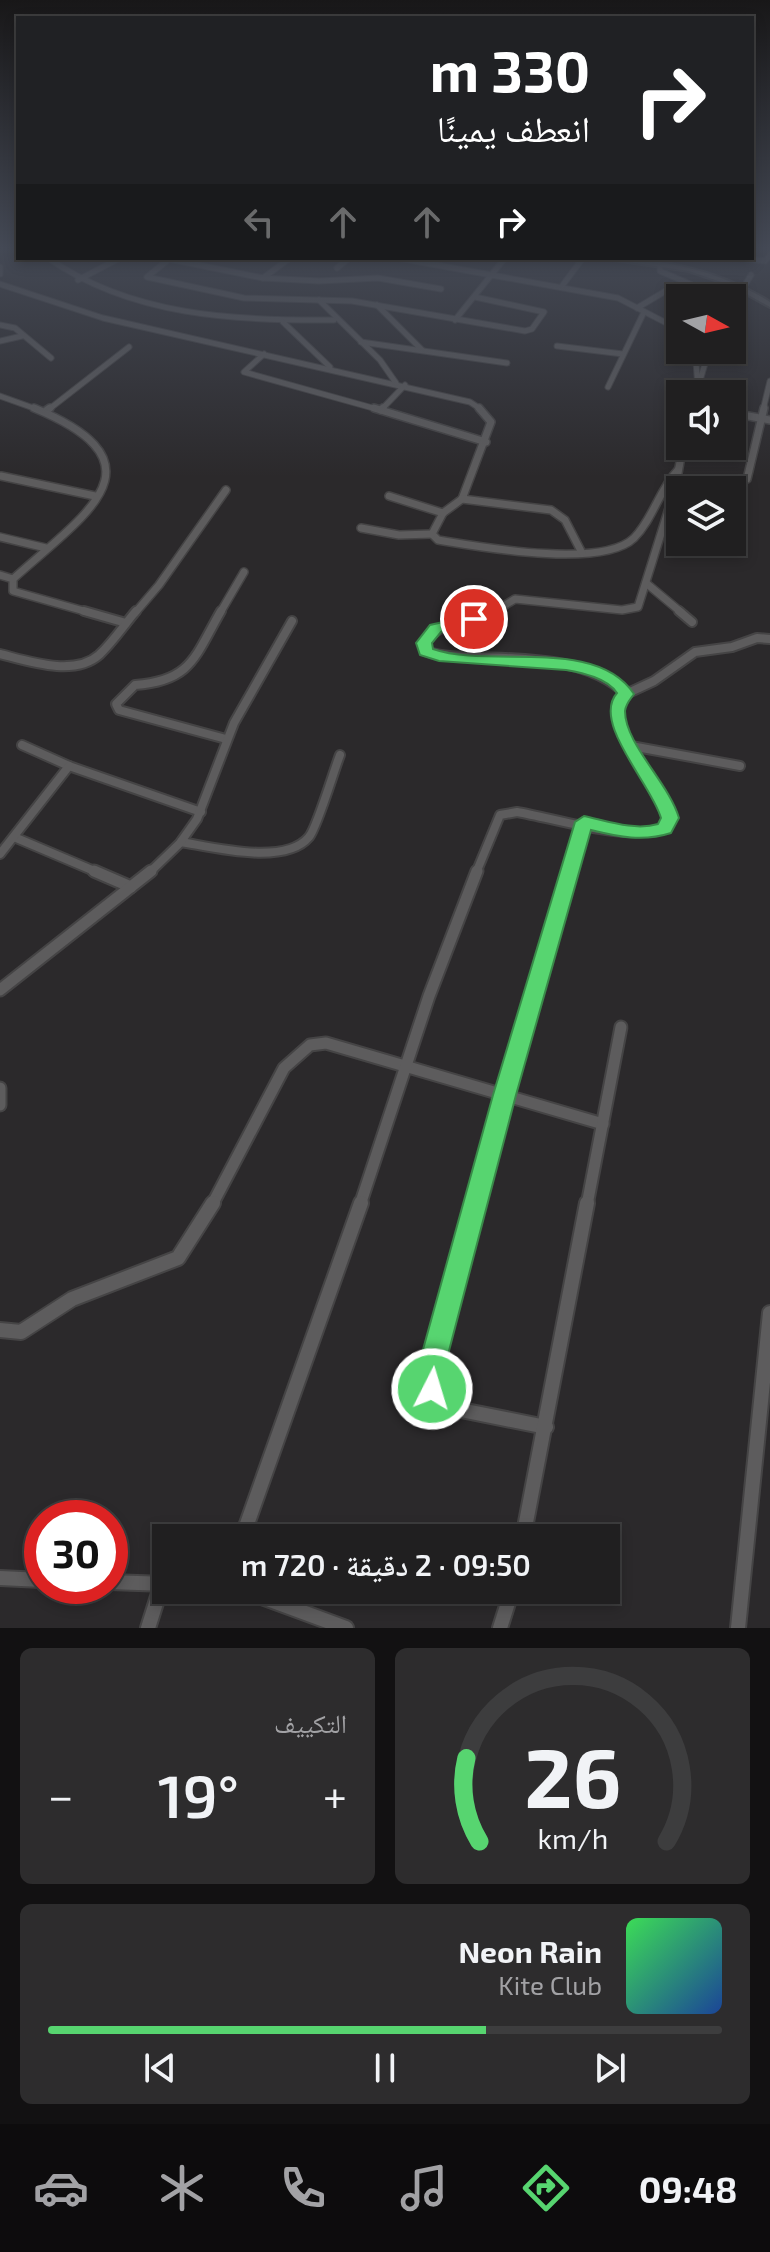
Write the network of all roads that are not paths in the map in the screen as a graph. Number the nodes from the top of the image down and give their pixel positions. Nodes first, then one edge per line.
1 (0, 325) edge
2 (138, 325) edge
3 (286, 325) edge
4 (340, 325) edge
5 (397, 325) edge
6 (488, 325) edge
7 (534, 325) edge
8 (638, 325) edge
9 (22, 336) junction
10 (0, 341) edge
11 (361, 342) junction
12 (557, 346) dead end
13 (129, 347) dead end
14 (422, 350) junction
15 (264, 354) junction
16 (623, 354) junction
17 (51, 358) dead end
18 (507, 363) dead end
19 (333, 369) junction
20 (770, 381) edge
21 (396, 383) junction
22 (405, 385) junction
23 (608, 387) dead end
24 (0, 396) edge
25 (47, 410) junction
26 (381, 410) junction
27 (746, 415) edge
28 (767, 419) edge
29 (486, 442) junction
30 (680, 460) edge
31 (678, 470) junction
32 (1, 476) edge
33 (747, 479) dead end
34 (226, 490) dead end
35 (95, 496) junction
36 (389, 496) dead end
37 (462, 499) junction
38 (443, 513) junction
39 (361, 528) dead end
40 (432, 534) junction
41 (0, 537) edge
42 (46, 548) junction
43 (582, 553) junction
44 (244, 572) dead end
45 (0, 575) edge
46 (13, 579) junction
47 (646, 583) junction
48 (292, 621) dead end
49 (692, 622) dead end
50 (126, 623) junction
51 (770, 639) edge
52 (0, 654) edge
53 (626, 694) junction
54 (226, 739) junction
55 (22, 745) dead end
56 (631, 746) junction
57 (340, 755) dead end
58 (69, 766) junction
59 (740, 766) dead end
60 (201, 812) junction
61 (584, 822) junction
62 (14, 837) junction
63 (181, 842) junction
64 (0, 854) edge
65 (131, 887) junction
66 (0, 990) edge
67 (621, 1027) dead end
68 (407, 1066) junction
69 (0, 1088) edge
70 (504, 1095) junction
71 (0, 1105) edge
72 (603, 1124) junction
73 (770, 1313) edge
74 (0, 1330) edge
75 (546, 1427) junction
76 (247, 1524) edge
77 (526, 1524) edge
78 (0, 1578) edge
79 (24, 1579) edge
80 (128, 1583) edge
81 (152, 1584) edge
82 (157, 1604) edge
83 (281, 1604) edge
84 (508, 1604) edge
85 (148, 1628) edge
86 (346, 1628) edge
87 (500, 1628) edge
88 (738, 1628) edge

1 - 9 street
2 - 15 street
3 - 19 street
4 - 11 street
5 - 14 street
6 - 7 street
8 - 16 street
9 - 10 street
9 - 17 street
11 - 14 street
11 - 21 street
12 - 16 street
13 - 25 street
14 - 18 street
15 - 19 street
15 - 26 street
16 - 23 street
19 - 21 street
20 - 28 street
21 - 22 street
22 - 26 street
22 - 29 street
24 - 25 street
25 - 35 street
26 - 29 street
27 - 28 street
28 - 33 street
29 - 37 street
30 - 31 street
31 - 43 street
31 - 47 street
32 - 35 street
34 - 50 street
35 - 42 street
36 - 38 street
37 - 38 street
37 - 43 street
38 - 40 street
39 - 40 street
40 - 43 street
41 - 42 street
42 - 46 street
44 - 54 street
45 - 46 street
46 - 50 street
47 - 49 street
47 - 53 street
48 - 54 street
50 - 52 street
51 - 53 street
53 - 56 street
54 - 60 street
55 - 58 street
56 - 59 street
56 - 61 street
57 - 63 street
58 - 60 street
58 - 62 street
60 - 63 street
61 - 68 street
61 - 70 street
62 - 64 street
62 - 65 street
63 - 65 street
65 - 66 street
67 - 72 street
68 - 70 street
68 - 74 street
68 - 76 street
69 - 71 street
70 - 72 street
70 - 75 street
72 - 75 street
73 - 88 street
75 - 77 street
78 - 79 street
80 - 81 street
82 - 85 street
83 - 86 street
84 - 87 street

